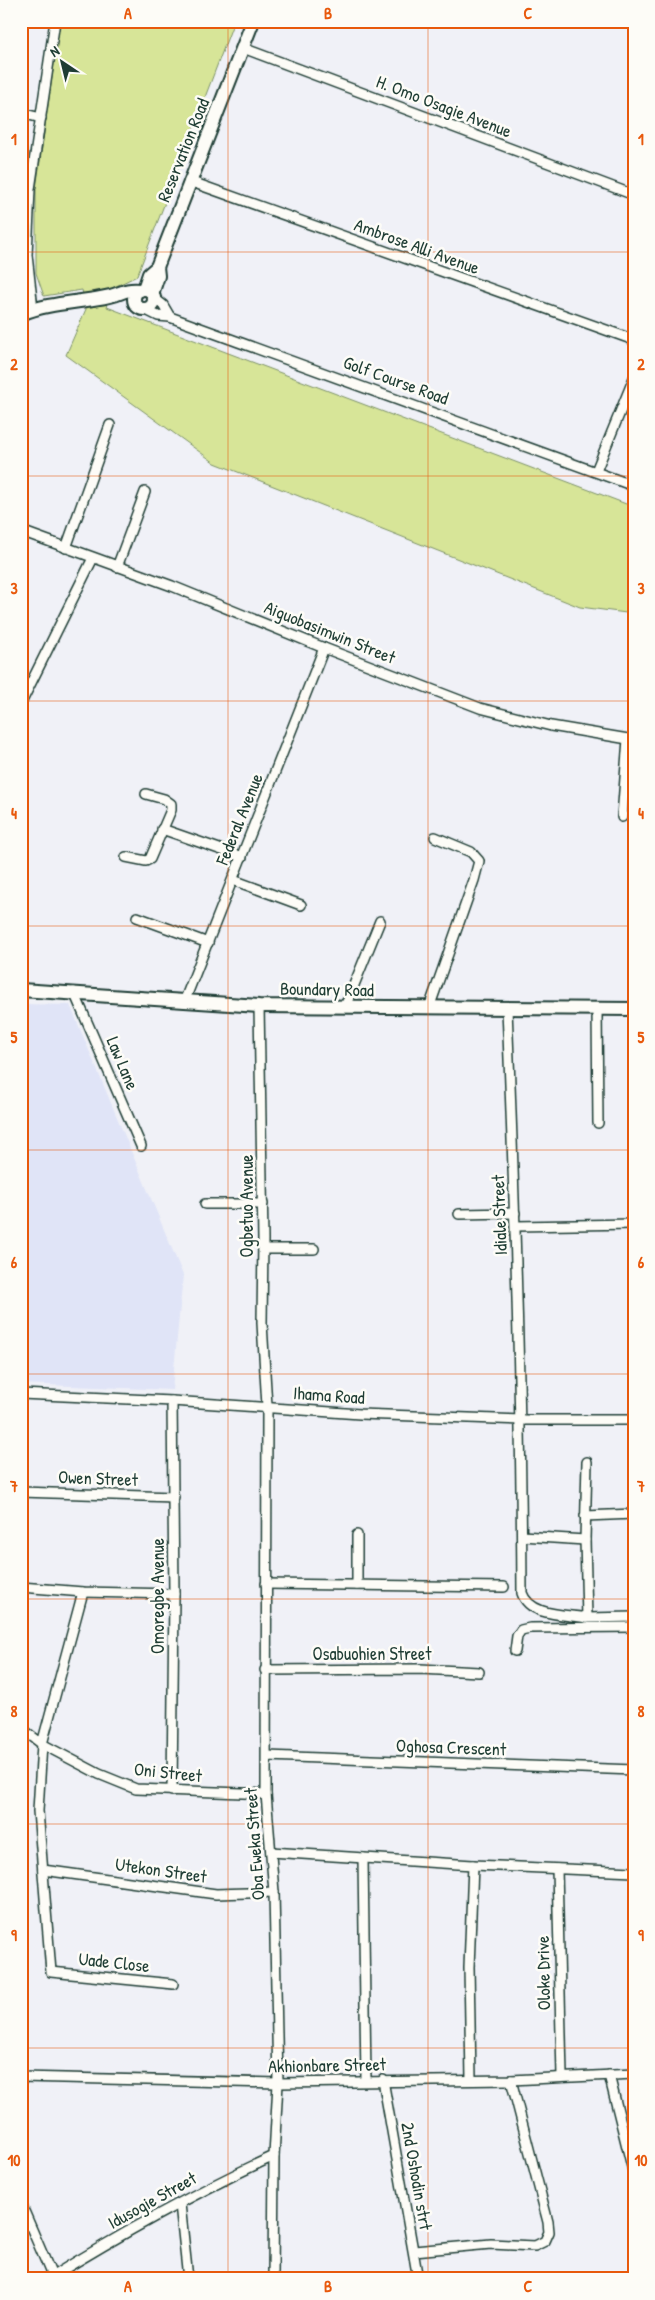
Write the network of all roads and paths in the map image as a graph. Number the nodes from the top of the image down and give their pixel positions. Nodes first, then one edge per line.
1 (56, 21) edge
2 (252, 21) edge
3 (242, 48) junction
4 (21, 113) edge
5 (41, 118) junction
6 (189, 181) junction
7 (634, 194) edge
8 (147, 293) junction
9 (111, 296) junction
10 (140, 307) junction
11 (27, 312) edge
12 (170, 317) junction
13 (634, 340) edge
14 (634, 378) edge
15 (110, 425) dead end
16 (596, 471) junction
17 (634, 486) edge
18 (144, 492) dead end
19 (21, 531) edge
20 (66, 548) junction
21 (93, 558) junction
22 (117, 566) junction
23 (324, 648) junction
24 (21, 703) edge
25 (631, 739) edge
26 (146, 794) dead end
27 (622, 817) dead end
28 (162, 829) junction
29 (435, 837) dead end
30 (126, 857) dead end
31 (242, 857) junction
32 (233, 880) junction
33 (301, 906) dead end
34 (137, 917) dead end
35 (380, 921) dead end
36 (208, 943) junction
37 (21, 990) edge
38 (74, 992) junction
39 (184, 1002) junction
40 (260, 1006) junction
41 (345, 1007) junction
42 (429, 1008) junction
43 (597, 1008) junction
44 (507, 1009) junction
45 (634, 1009) edge
46 (598, 1123) dead end
47 (141, 1146) dead end
48 (205, 1204) dead end
49 (263, 1204) junction
50 (515, 1213) junction
51 (459, 1214) dead end
52 (634, 1224) edge
53 (516, 1226) junction
54 (263, 1249) junction
55 (314, 1249) dead end
56 (21, 1394) edge
57 (172, 1400) junction
58 (267, 1406) junction
59 (521, 1420) junction
60 (634, 1420) edge
61 (587, 1462) dead end
62 (21, 1492) edge
63 (174, 1497) junction
64 (634, 1514) edge
65 (585, 1516) junction
66 (357, 1535) dead end
67 (522, 1536) junction
68 (585, 1540) junction
69 (266, 1584) junction
70 (357, 1586) junction
71 (21, 1587) edge
72 (504, 1587) dead end
73 (83, 1592) junction
74 (174, 1594) junction
75 (634, 1617) edge
76 (587, 1618) junction
77 (634, 1627) edge
78 (515, 1651) dead end
79 (265, 1670) junction
80 (479, 1672) dead end
81 (21, 1728) edge
82 (42, 1744) junction
83 (267, 1756) junction
84 (634, 1770) edge
85 (172, 1791) junction
86 (266, 1794) junction
87 (270, 1852) junction
88 (363, 1858) junction
89 (473, 1865) junction
90 (557, 1868) junction
91 (43, 1870) junction
92 (634, 1872) edge
93 (274, 1892) junction
94 (173, 1984) dead end
95 (634, 2074) edge
96 (608, 2075) junction
97 (562, 2076) junction
98 (21, 2077) edge
99 (471, 2079) junction
100 (366, 2080) junction
101 (382, 2080) junction
102 (511, 2080) junction
103 (278, 2083) junction
104 (274, 2156) junction
105 (634, 2174) edge
106 (21, 2204) edge
107 (174, 2207) junction
108 (414, 2252) junction
109 (50, 2278) edge
110 (188, 2279) edge
111 (273, 2279) edge
112 (418, 2279) edge

1 - 5 street
2 - 3 street, Reservation Road
3 - 6 street, Reservation Road
3 - 7 street, H. Omo Osagie Avenue
4 - 5 street
5 - 11 street
6 - 8 street, Reservation Road
6 - 13 street, Ambrose Alli Avenue
8 - 9 street
8 - 10 street
8 - 10 street
8 - 12 street
9 - 10 street
9 - 11 street
10 - 12 street, Golf Course Road
12 - 16 street, Golf Course Road
14 - 16 street
15 - 20 street
16 - 17 street, Golf Course Road
18 - 22 street
19 - 20 street, Aiguobasimwin Street
20 - 21 street, Aiguobasimwin Street
21 - 22 street, Aiguobasimwin Street
21 - 24 street
22 - 23 street, Aiguobasimwin Street
23 - 25 street, Aiguobasimwin Street
23 - 31 street, Federal Avenue
25 - 27 street
26 - 28 street
28 - 30 street
28 - 31 street
29 - 42 street
31 - 32 street, Federal Avenue
32 - 33 street
32 - 36 street, Federal Avenue
34 - 36 street
35 - 41 street
36 - 39 street, Federal Avenue
37 - 38 street, Boundary Road
38 - 39 street, Boundary Road
38 - 47 street, Law Lane
39 - 40 street, Boundary Road
40 - 41 street, Boundary Road
40 - 49 street, Ogbetuo Avenue
41 - 42 street, Boundary Road
42 - 44 street, Boundary Road
43 - 44 street, Boundary Road
43 - 45 street, Boundary Road
43 - 46 street
44 - 50 street, Idiale Street
48 - 49 street
49 - 54 street, Ogbetuo Avenue
50 - 51 street
50 - 53 street, Idiale Street
52 - 53 street
53 - 59 street, Idiale Street
54 - 55 street
54 - 58 street, Ogbetuo Avenue
56 - 57 street, Ihama Road
57 - 58 street, Ihama Road
57 - 63 street, Omoregbe Avenue
58 - 59 street, Ihama Road
58 - 69 street, Oba Eweka Street
59 - 60 street, Ihama Road
59 - 67 street, Idiale Street
61 - 65 street
62 - 63 street, Owen Street
63 - 74 street, Omoregbe Avenue
64 - 65 street
65 - 68 street
66 - 70 street
67 - 68 street
67 - 76 street, Idiale Street
68 - 76 street
69 - 70 street
69 - 79 street, Oba Eweka Street
70 - 72 street
71 - 73 street
73 - 74 street
73 - 82 street
74 - 85 street, Omoregbe Avenue
75 - 76 street
77 - 78 street
79 - 80 street, Osabuohien Street
79 - 83 street, Oba Eweka Street
81 - 82 street, Oni Street
82 - 85 street, Oni Street
82 - 91 street
83 - 84 street, Oghosa Crescent
83 - 86 street, Oba Eweka Street
85 - 86 street, Oni Street
86 - 87 street, Oba Eweka Street
87 - 88 street
87 - 93 street, Oba Eweka Street
88 - 89 street
88 - 100 street
89 - 90 street
89 - 99 street
90 - 92 street
90 - 97 street, Oloke Drive
91 - 93 street, Utekon Street
91 - 94 street, Uade Close
93 - 103 street, Oba Eweka Street
95 - 96 street, Akhionbare Street
96 - 97 street, Akhionbare Street
96 - 105 street
97 - 102 street, Akhionbare Street
98 - 103 street, Akhionbare Street
99 - 101 street, Akhionbare Street
99 - 102 street, Akhionbare Street
100 - 101 street, Akhionbare Street
100 - 103 street, Akhionbare Street
101 - 108 street, 2nd Oshodin strt
102 - 108 street
103 - 104 street, Oba Eweka Street
104 - 107 street, Idusogie Street
104 - 111 street, Oba Eweka Street
106 - 109 street
107 - 109 street, Idusogie Street
107 - 110 street
108 - 112 street, 2nd Oshodin strt

